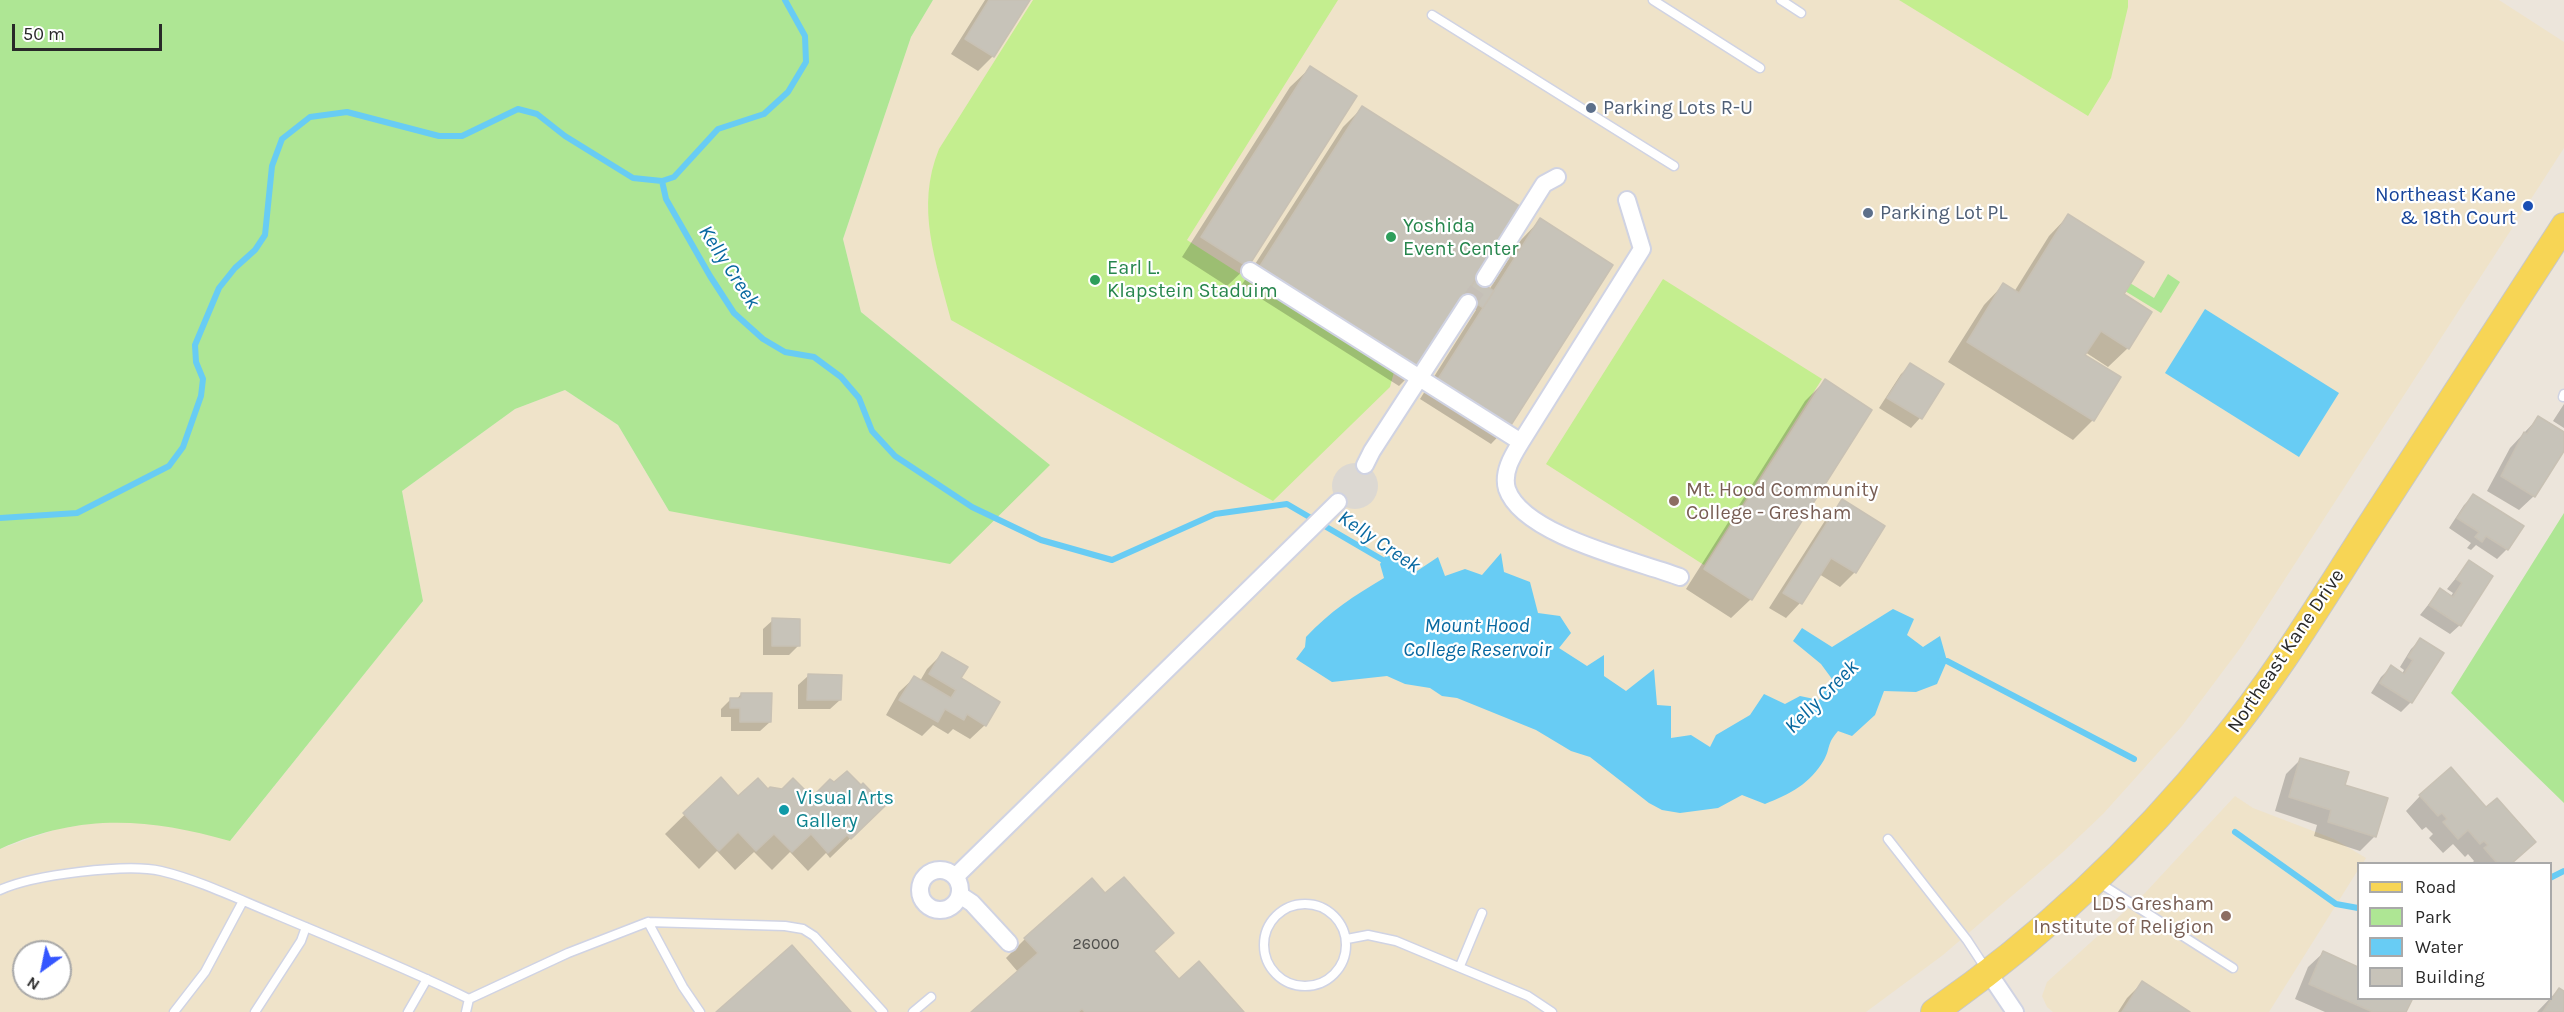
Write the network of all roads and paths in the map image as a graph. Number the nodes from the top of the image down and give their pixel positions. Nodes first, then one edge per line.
1 (1653, 0) edge
2 (1781, 0) edge
3 (1801, 13) dead end
4 (1432, 15) dead end
5 (1760, 68) dead end
6 (1674, 166) dead end
7 (1557, 177) dead end
8 (1627, 200) dead end
9 (2560, 239) edge
10 (1250, 271) dead end
11 (1485, 278) tunnel mouth
12 (1468, 303) tunnel mouth
13 (1419, 378) junction
14 (1521, 442) junction
15 (1365, 465) dead end
16 (1338, 502) dead end
17 (1680, 578) dead end
18 (1887, 839) dead end
19 (955, 877) junction
20 (2095, 880) junction
21 (0, 890) edge
22 (960, 895) junction
23 (243, 901) junction
24 (1482, 913) dead end
25 (648, 922) junction
26 (306, 927) junction
27 (1347, 939) junction
28 (1009, 943) dead end
29 (1460, 966) junction
30 (2233, 968) dead end
31 (1988, 972) junction
32 (427, 979) junction
33 (931, 997) dead end
34 (469, 999) junction
35 (174, 1012) edge
36 (255, 1012) edge
37 (408, 1012) edge
38 (466, 1012) edge
39 (700, 1012) edge
40 (883, 1012) edge
41 (913, 1012) edge
42 (1552, 1012) edge
43 (1934, 1012) edge
44 (2015, 1012) edge

1 - 5 lane
2 - 3 lane
4 - 6 lane
7 - 11 street
8 - 14 street
9 - 20 main road, Northeast Kane Drive
10 - 13 street
12 - 13 street
13 - 14 street
13 - 15 street
14 - 17 street
16 - 19 street
18 - 31 lane
19 - 22 street
19 - 22 street
20 - 30 lane
20 - 31 main road, Northeast Kane Drive
21 - 23 lane
22 - 28 street
23 - 26 lane
23 - 35 lane
24 - 29 lane
25 - 34 lane
25 - 39 lane
25 - 40 lane
26 - 32 lane
26 - 36 lane
27 - 27 lane
27 - 29 lane
29 - 42 lane
31 - 43 main road, Northeast Kane Drive
31 - 44 street
32 - 34 lane
32 - 37 lane
33 - 41 lane
34 - 38 lane

